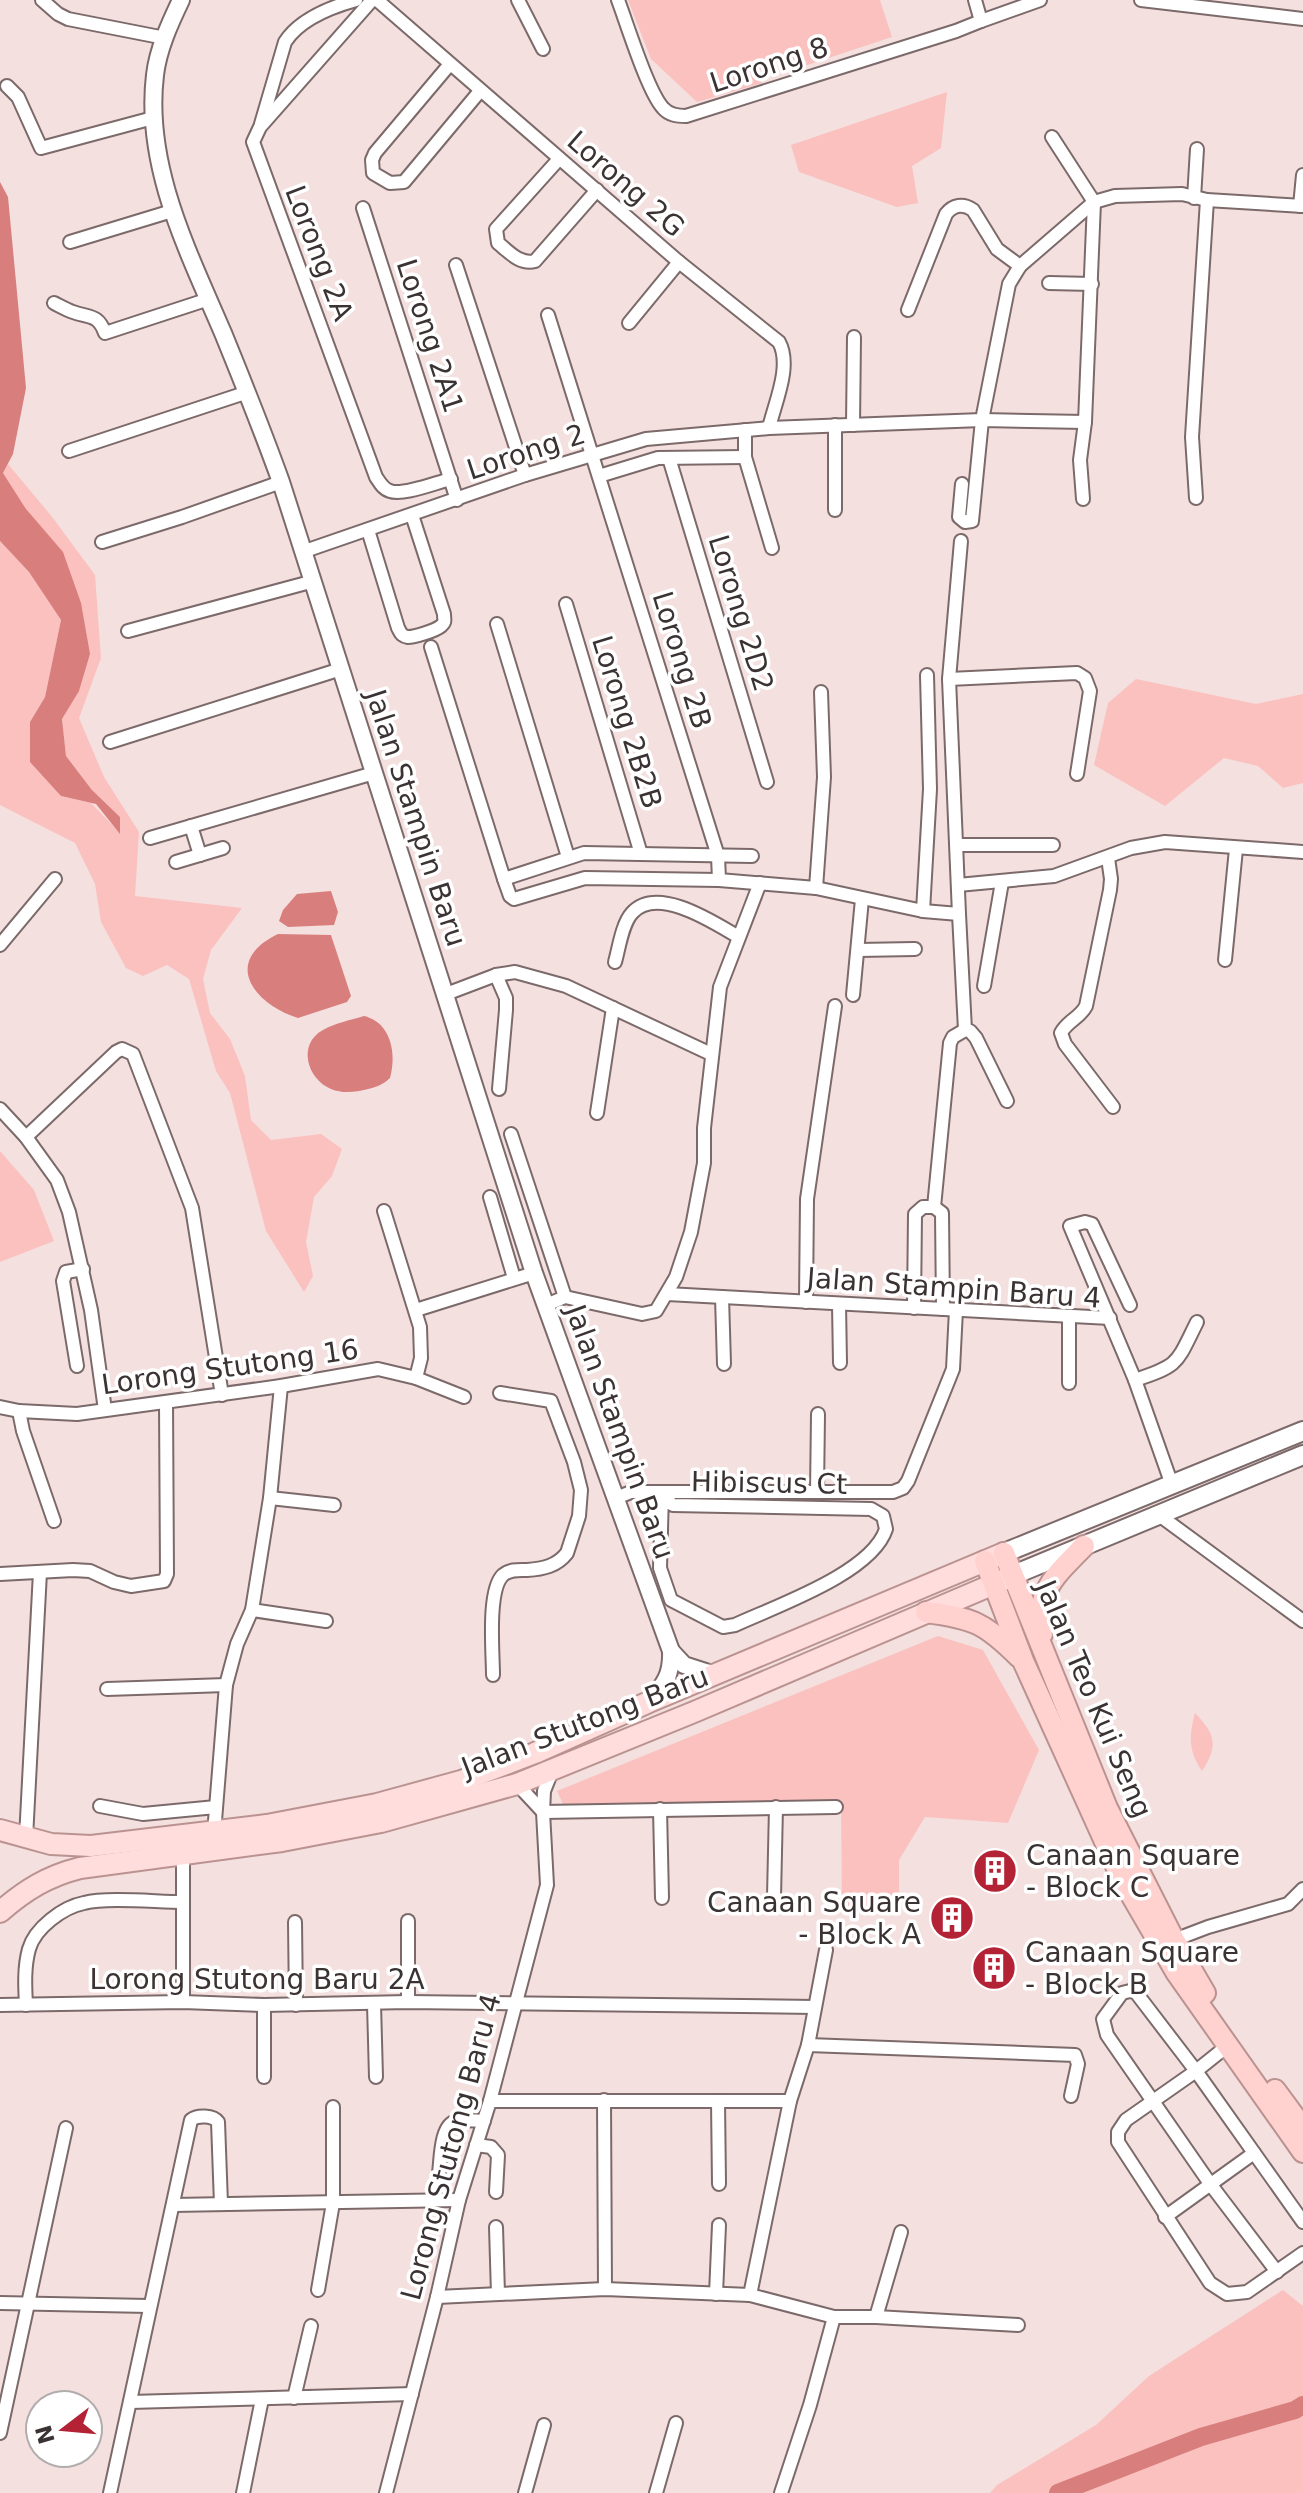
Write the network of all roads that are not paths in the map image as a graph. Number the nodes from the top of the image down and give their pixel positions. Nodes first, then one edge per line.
1 (42, 0) edge
2 (181, 0) edge
3 (356, 0) edge
4 (374, 0) edge
5 (518, 0) edge
6 (618, 0) edge
7 (975, 0) edge
8 (1040, 0) edge
9 (1141, 0) edge
10 (1303, 19) edge
11 (981, 21) junction
12 (165, 38) junction
13 (543, 49) dead end
14 (450, 64) junction
15 (7, 86) dead end
16 (480, 91) junction
17 (153, 118) junction
18 (260, 127) junction
19 (1052, 137) dead end
20 (1197, 149) dead end
21 (559, 159) junction
22 (1303, 175) edge
23 (597, 190) junction
24 (1200, 199) junction
25 (1094, 202) junction
26 (1302, 206) edge
27 (363, 208) dead end
28 (172, 211) junction
29 (70, 242) dead end
30 (679, 262) junction
31 (456, 265) dead end
32 (1020, 266) junction
33 (1049, 283) dead end
34 (1092, 284) junction
35 (209, 299) junction
36 (54, 303) dead end
37 (908, 310) dead end
38 (548, 315) dead end
39 (629, 323) dead end
40 (854, 337) dead end
41 (248, 392) junction
42 (982, 420) junction
43 (1085, 422) junction
44 (835, 425) junction
45 (853, 425) junction
46 (769, 428) junction
47 (745, 430) junction
48 (69, 451) dead end
49 (592, 455) junction
50 (745, 457) junction
51 (669, 458) junction
52 (525, 475) junction
53 (599, 476) junction
54 (451, 479) junction
55 (281, 482) junction
56 (962, 484) dead end
57 (1196, 498) dead end
58 (1083, 499) dead end
59 (457, 500) junction
60 (835, 510) dead end
61 (412, 515) junction
62 (368, 530) junction
63 (961, 541) dead end
64 (102, 542) dead end
65 (772, 548) dead end
66 (305, 551) junction
67 (314, 581) junction
68 (566, 604) dead end
69 (497, 624) dead end
70 (128, 631) dead end
71 (431, 647) dead end
72 (341, 669) junction
73 (927, 675) dead end
74 (949, 679) junction
75 (821, 692) dead end
76 (110, 742) dead end
77 (374, 773) junction
78 (1077, 774) dead end
79 (767, 782) dead end
80 (191, 826) junction
81 (150, 838) dead end
82 (957, 845) junction
83 (1053, 845) dead end
84 (223, 848) dead end
85 (1236, 849) junction
86 (1303, 852) edge
87 (641, 854) junction
88 (200, 855) junction
89 (718, 856) junction
90 (752, 856) dead end
91 (568, 857) junction
92 (1108, 858) junction
93 (176, 862) dead end
94 (55, 879) dead end
95 (504, 879) junction
96 (719, 880) junction
97 (1002, 882) junction
98 (760, 883) junction
99 (958, 885) junction
100 (816, 888) junction
101 (862, 899) junction
102 (923, 911) junction
103 (959, 914) junction
104 (737, 936) junction
105 (0, 945) edge
106 (915, 949) dead end
107 (858, 950) junction
108 (1225, 960) dead end
109 (615, 962) dead end
110 (496, 975) junction
111 (984, 986) dead end
112 (446, 994) junction
113 (853, 995) dead end
114 (835, 1006) dead end
115 (613, 1008) junction
116 (965, 1030) junction
117 (711, 1054) junction
118 (499, 1089) dead end
119 (1007, 1101) dead end
120 (1113, 1107) dead end
121 (0, 1109) edge
122 (597, 1113) dead end
123 (511, 1134) dead end
124 (26, 1137) junction
125 (490, 1197) dead end
126 (934, 1207) junction
127 (384, 1211) dead end
128 (83, 1269) junction
129 (534, 1273) junction
130 (514, 1278) junction
131 (667, 1294) junction
132 (565, 1297) junction
133 (722, 1297) junction
134 (806, 1302) junction
135 (839, 1304) junction
136 (546, 1305) junction
137 (1130, 1305) dead end
138 (914, 1308) junction
139 (416, 1310) junction
140 (950, 1310) junction
141 (1069, 1316) junction
142 (1110, 1318) junction
143 (1197, 1322) dead end
144 (95, 1345) junction
145 (74, 1350) junction
146 (840, 1363) dead end
147 (724, 1364) dead end
148 (77, 1366) dead end
149 (416, 1378) junction
150 (1135, 1380) junction
151 (1069, 1383) dead end
152 (281, 1386) junction
153 (500, 1393) dead end
154 (577, 1394) junction
155 (222, 1395) junction
156 (464, 1397) dead end
157 (551, 1401) junction
158 (166, 1402) junction
159 (0, 1407) edge
160 (105, 1410) junction
161 (19, 1411) junction
162 (818, 1414) dead end
163 (1303, 1431) edge
164 (1303, 1455) edge
165 (1172, 1485) junction
166 (665, 1492) junction
167 (817, 1492) junction
168 (270, 1498) junction
169 (616, 1498) junction
170 (334, 1505) dead end
171 (1159, 1515) junction
172 (54, 1521) dead end
173 (1084, 1546) junction
174 (995, 1557) junction
175 (40, 1572) junction
176 (0, 1574) edge
177 (1003, 1580) junction
178 (252, 1610) junction
179 (926, 1612) junction
180 (326, 1621) dead end
181 (1303, 1621) edge
182 (671, 1651) junction
183 (1044, 1656) junction
184 (1024, 1663) junction
185 (493, 1675) dead end
186 (715, 1675) junction
187 (226, 1685) junction
188 (107, 1689) dead end
189 (649, 1702) junction
190 (555, 1768) junction
191 (517, 1784) junction
192 (100, 1806) dead end
193 (216, 1807) junction
194 (776, 1807) junction
195 (836, 1807) dead end
196 (660, 1809) junction
197 (543, 1812) junction
198 (0, 1830) edge
199 (214, 1833) junction
200 (26, 1838) junction
201 (183, 1854) junction
202 (1303, 1889) edge
203 (774, 1897) dead end
204 (662, 1898) dead end
205 (183, 1902) junction
206 (0, 1912) edge
207 (408, 1921) dead end
208 (295, 1922) dead end
209 (1174, 1940) junction
210 (826, 1950) dead end
211 (183, 2002) junction
212 (408, 2002) junction
213 (514, 2003) junction
214 (374, 2004) junction
215 (0, 2005) edge
216 (26, 2005) junction
217 (264, 2005) junction
218 (296, 2005) junction
219 (815, 2007) junction
220 (808, 2045) junction
221 (1226, 2047) junction
222 (1196, 2071) junction
223 (264, 2077) dead end
224 (376, 2077) dead end
225 (1071, 2096) dead end
226 (604, 2100) junction
227 (490, 2101) junction
228 (718, 2101) junction
229 (790, 2101) junction
230 (1153, 2103) junction
231 (333, 2107) dead end
232 (484, 2121) junction
233 (66, 2128) dead end
234 (1303, 2128) edge
235 (476, 2145) junction
236 (1303, 2152) edge
237 (1254, 2153) junction
238 (439, 2173) dead end
239 (719, 2184) dead end
240 (1211, 2185) junction
241 (496, 2192) dead end
242 (459, 2200) junction
243 (333, 2203) junction
244 (221, 2204) junction
245 (173, 2205) junction
246 (1165, 2217) junction
247 (1303, 2222) edge
248 (719, 2225) dead end
249 (496, 2227) dead end
250 (901, 2232) dead end
251 (1303, 2253) edge
252 (1277, 2272) junction
253 (605, 2289) junction
254 (318, 2290) dead end
255 (498, 2294) junction
256 (716, 2294) junction
257 (750, 2295) junction
258 (437, 2297) junction
259 (0, 2303) edge
260 (30, 2303) junction
261 (149, 2306) junction
262 (834, 2317) junction
263 (876, 2317) junction
264 (1018, 2325) dead end
265 (311, 2326) dead end
266 (412, 2394) junction
267 (294, 2398) junction
268 (262, 2399) junction
269 (130, 2402) junction
270 (676, 2423) dead end
271 (544, 2425) dead end
272 (0, 2433) edge
273 (110, 2493) edge
274 (243, 2493) edge
275 (386, 2493) edge
276 (525, 2493) edge
277 (656, 2493) edge
278 (781, 2493) edge

1 - 12 street
2 - 12 street, Jalan Stampin Baru
3 - 18 street, Lorong 2A
4 - 14 street, Lorong 2G
4 - 18 street
5 - 13 street
6 - 11 street, Lorong 8
7 - 11 street
8 - 11 street, Lorong 8
9 - 10 street
12 - 17 street, Jalan Stampin Baru
14 - 16 street, Lorong 2G
14 - 16 street
15 - 17 street
16 - 21 street, Lorong 2G
17 - 28 street, Jalan Stampin Baru
18 - 54 street, Lorong 2A
19 - 25 street
20 - 24 street
21 - 23 street, Lorong 2G
21 - 23 street
22 - 26 street
23 - 30 street, Lorong 2G
24 - 25 street
24 - 26 street
24 - 57 street
25 - 32 street
25 - 34 street
27 - 54 street, Lorong 2A1
28 - 29 street
28 - 35 street, Jalan Stampin Baru
30 - 39 street
30 - 46 street, Lorong 2G
31 - 52 street
32 - 37 street
32 - 42 street
33 - 34 street
34 - 43 street
35 - 36 street
35 - 41 street, Jalan Stampin Baru
38 - 49 street, Lorong 2B
40 - 45 street
41 - 48 street
41 - 55 street, Jalan Stampin Baru
42 - 43 street, Lorong 2
42 - 45 street, Lorong 2
42 - 56 street
43 - 58 street
44 - 45 street, Lorong 2
44 - 46 street, Lorong 2
44 - 60 street
46 - 47 street, Lorong 2
47 - 49 street, Lorong 2
47 - 50 street
49 - 52 street, Lorong 2
49 - 53 street, Lorong 2B
50 - 51 street
50 - 65 street
51 - 53 street
51 - 79 street, Lorong 2D2
52 - 59 street, Lorong 2
53 - 89 street, Lorong 2B
54 - 59 street, Lorong 2A1
55 - 64 street
55 - 66 street, Jalan Stampin Baru
59 - 61 street, Lorong 2
61 - 62 street, Lorong 2
61 - 62 street
62 - 66 street, Lorong 2
63 - 74 street
66 - 67 street, Jalan Stampin Baru
67 - 70 street
67 - 72 street, Jalan Stampin Baru
68 - 87 street, Lorong 2B2B
69 - 91 street
71 - 95 street
72 - 76 street
72 - 77 street, Jalan Stampin Baru
73 - 102 street
74 - 78 street
74 - 82 street
75 - 100 street
77 - 80 street
77 - 112 street, Jalan Stampin Baru
80 - 81 street
80 - 88 street
82 - 83 street
82 - 99 street
84 - 88 street
85 - 86 street
85 - 92 street
85 - 108 street
87 - 89 street
87 - 91 street
88 - 93 street
89 - 90 street
89 - 96 street, Lorong 2B
91 - 95 street
92 - 97 street
92 - 120 street
94 - 105 street
95 - 96 street
96 - 98 street
97 - 99 street
97 - 111 street
98 - 100 street
98 - 104 street
99 - 103 street
100 - 101 street
101 - 102 street
101 - 107 street
102 - 103 street
103 - 116 street
104 - 109 street
104 - 117 street
106 - 107 street
107 - 113 street
110 - 112 street
110 - 115 street
110 - 118 street
112 - 129 street, Jalan Stampin Baru
114 - 134 street
115 - 117 street
115 - 122 street
116 - 119 street
116 - 126 street
117 - 131 street
121 - 124 street
123 - 132 street
124 - 128 street
124 - 155 street
125 - 130 street
126 - 138 street
126 - 140 street
127 - 139 street
128 - 144 street
128 - 145 street
129 - 130 street
129 - 136 street, Jalan Stampin Baru
130 - 139 street
131 - 132 street
131 - 133 street, Jalan Stampin Baru 4
132 - 136 street
133 - 134 street, Jalan Stampin Baru 4
133 - 147 street
134 - 135 street, Jalan Stampin Baru 4
135 - 138 street, Jalan Stampin Baru 4
135 - 146 street
136 - 154 street, Jalan Stampin Baru
137 - 142 street
138 - 140 street, Jalan Stampin Baru 4
139 - 149 street
140 - 141 street, Jalan Stampin Baru 4
140 - 167 street
141 - 142 street, Jalan Stampin Baru 4
141 - 151 street
142 - 150 street, Jalan Stampin Baru 4
143 - 150 street
144 - 145 street
144 - 160 street
145 - 148 street
149 - 152 street, Lorong Stutong 16
149 - 156 street, Lorong Stutong 16
150 - 165 street, Jalan Stampin Baru 4
152 - 155 street, Lorong Stutong 16
152 - 168 street
153 - 157 street
154 - 157 street
154 - 169 street, Jalan Stampin Baru
155 - 158 street, Lorong Stutong 16
157 - 185 street
158 - 160 street, Lorong Stutong 16
158 - 175 street
159 - 161 street, Lorong Stutong 16
160 - 161 street, Lorong Stutong 16
161 - 172 street
162 - 167 street
163 - 165 main road
164 - 171 main road
165 - 174 main road
166 - 166 street, Hibiscus Ct
166 - 167 street
166 - 169 street
168 - 170 street
168 - 178 street
169 - 182 street, Jalan Stampin Baru
171 - 173 main road
171 - 181 street
173 - 177 main road
173 - 183 highway
174 - 177 highway
174 - 186 main road, Jalan Stutong Baru
175 - 176 street
175 - 200 street
177 - 179 main road, Jalan Stutong Baru
177 - 183 highway, Jalan Teo Kui Seng
177 - 184 highway, Jalan Teo Kui Seng
178 - 180 street
178 - 187 street
179 - 184 highway
179 - 190 main road, Jalan Stutong Baru
182 - 186 street
182 - 189 street
183 - 209 highway, Jalan Teo Kui Seng
184 - 221 highway, Jalan Teo Kui Seng
186 - 189 main road, Jalan Stutong Baru
187 - 188 street
187 - 193 street
189 - 199 main road, Jalan Stutong Baru
190 - 191 main road, Jalan Stutong Baru
190 - 197 street, Lorong Stutong Baru 4
191 - 197 street
191 - 201 main road, Jalan Stutong Baru
192 - 193 street
193 - 199 street
194 - 195 street
194 - 196 street
194 - 203 street
196 - 197 street
196 - 204 street
197 - 213 street, Lorong Stutong Baru 4
198 - 200 main road, Jalan Stutong Baru
199 - 200 main road, Jalan Stutong Baru
201 - 205 street
201 - 206 main road, Jalan Stutong Baru
202 - 209 street
205 - 211 street
205 - 216 street
207 - 212 street
208 - 218 street
209 - 234 highway, Jalan Teo Kui Seng
210 - 219 street
211 - 216 street, Lorong Stutong Baru 2A
211 - 217 street, Lorong Stutong Baru 2A
212 - 213 street, Lorong Stutong Baru 2A
212 - 214 street, Lorong Stutong Baru 2A
213 - 219 street, Lorong Stutong Baru 2A
213 - 227 street, Lorong Stutong Baru 4
214 - 218 street, Lorong Stutong Baru 2A
214 - 224 street
215 - 216 street, Lorong Stutong Baru 2A
217 - 218 street, Lorong Stutong Baru 2A
217 - 223 street
219 - 220 street
220 - 225 street
220 - 229 street
221 - 222 street
221 - 236 highway, Jalan Teo Kui Seng
222 - 230 street
222 - 230 street
222 - 237 street
226 - 227 street
226 - 228 street
226 - 253 street
227 - 232 street, Lorong Stutong Baru 4
228 - 229 street
228 - 239 street
229 - 257 street
230 - 240 street
230 - 246 street
231 - 243 street
232 - 235 street, Lorong Stutong Baru 4
232 - 238 street
233 - 260 street
235 - 241 street
235 - 242 street, Lorong Stutong Baru 4
237 - 240 street
237 - 247 street
240 - 246 street
240 - 252 street
242 - 243 street
242 - 258 street, Lorong Stutong Baru 4
243 - 244 street
243 - 254 street
244 - 245 street
244 - 245 street
245 - 261 street
246 - 252 street
248 - 256 street
249 - 255 street
250 - 263 street
251 - 252 street
253 - 255 street
253 - 256 street
255 - 258 street
256 - 257 street
257 - 262 street
258 - 266 street, Lorong Stutong Baru 4
259 - 260 street
260 - 261 street
260 - 272 street
261 - 269 street
262 - 263 street
262 - 278 street
263 - 264 street
265 - 267 street
266 - 267 street
266 - 275 street, Lorong Stutong Baru 4
267 - 268 street
268 - 269 street
268 - 274 street
269 - 273 street
270 - 277 street
271 - 276 street

